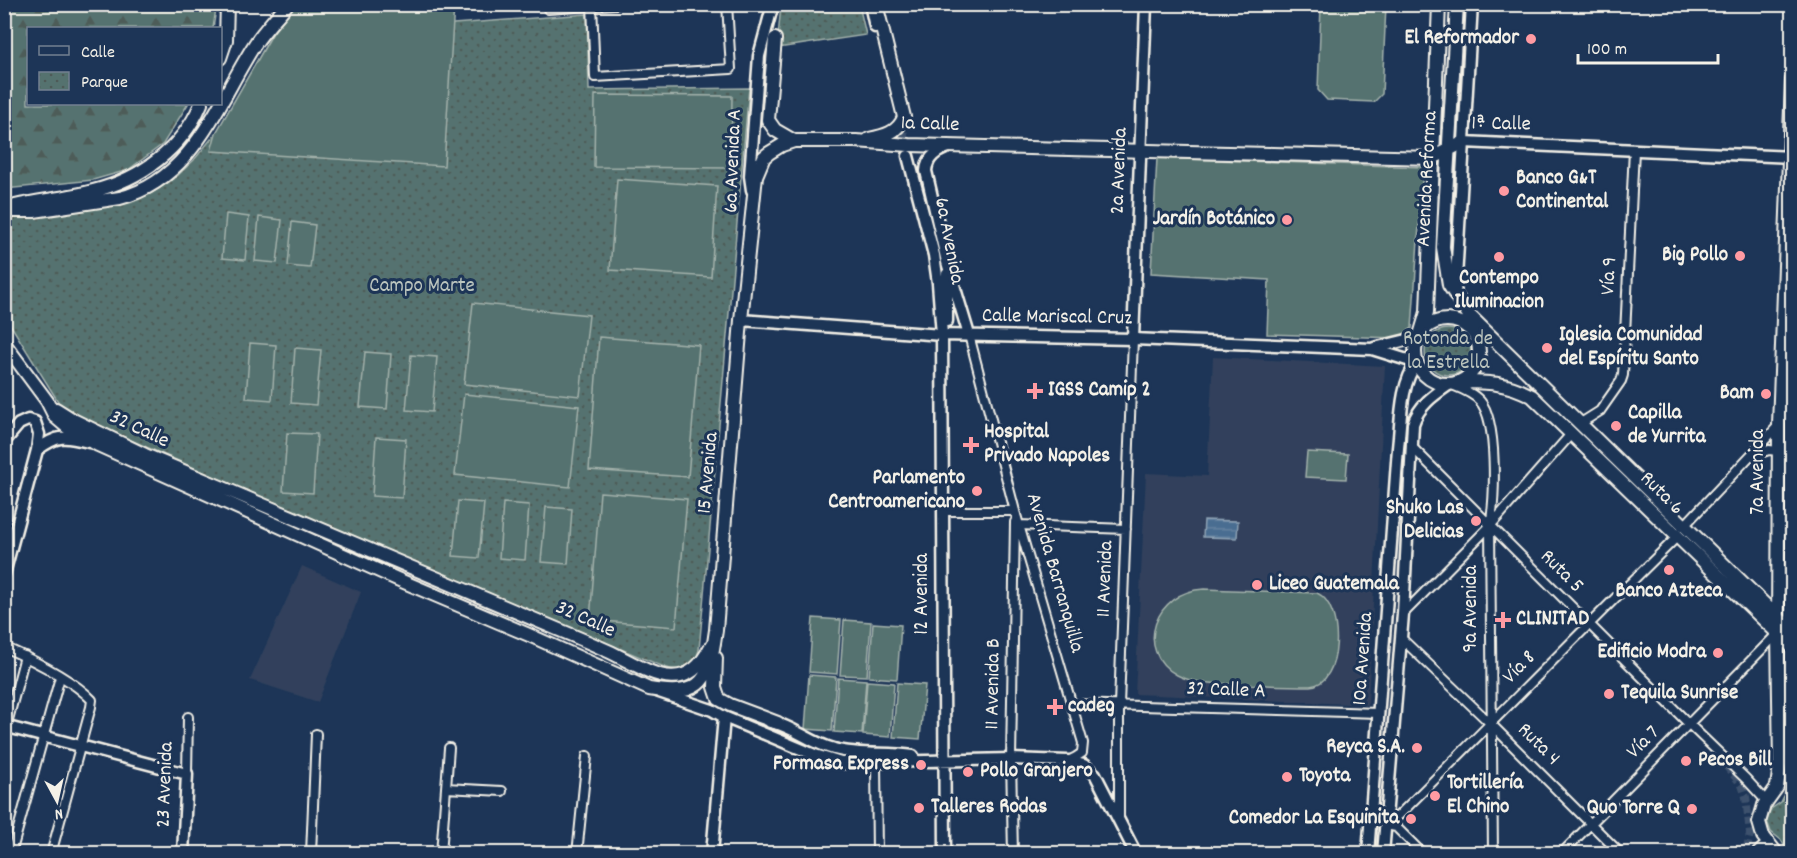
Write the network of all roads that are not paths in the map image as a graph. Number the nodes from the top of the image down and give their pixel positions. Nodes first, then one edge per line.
1 (227, 4) edge
2 (287, 4) edge
3 (616, 4) edge
4 (727, 4) edge
5 (773, 4) edge
6 (870, 4) edge
7 (876, 4) edge
8 (1146, 4) edge
9 (1439, 4) edge
10 (1457, 4) edge
11 (1473, 4) edge
12 (592, 5) edge
13 (548, 9) dead end
14 (775, 39) dead end
15 (222, 52) edge
16 (1792, 80) edge
17 (222, 101) edge
18 (200, 105) edge
19 (220, 105) edge
20 (896, 106) tunnel mouth
21 (794, 141) junction
22 (856, 141) junction
23 (1464, 142) junction
24 (952, 145) junction
25 (1140, 150) junction
26 (1448, 150) junction
27 (1634, 150) junction
28 (908, 156) tunnel mouth
29 (1791, 157) edge
30 (1433, 158) junction
31 (754, 196) junction
32 (4, 209) edge
33 (947, 262) junction
34 (1455, 296) junction
35 (1468, 314) junction
36 (741, 320) junction
37 (942, 335) junction
38 (969, 335) junction
39 (1420, 335) junction
40 (1474, 335) junction
41 (1493, 338) junction
42 (1133, 339) junction
43 (4, 343) edge
44 (1372, 349) junction
45 (1391, 355) junction
46 (1417, 363) junction
47 (1407, 381) junction
48 (1454, 383) junction
49 (46, 401) junction
50 (1581, 423) junction
51 (1779, 425) junction
52 (1572, 433) junction
53 (4, 442) edge
54 (98, 445) junction
55 (1412, 447) junction
56 (37, 450) junction
57 (1778, 451) junction
58 (1750, 456) junction
59 (1792, 483) edge
60 (942, 511) junction
61 (1015, 513) junction
62 (1019, 525) junction
63 (1685, 525) junction
64 (1490, 526) junction
65 (1125, 529) junction
66 (1677, 537) junction
67 (4, 574) edge
68 (1792, 612) edge
69 (1403, 614) junction
70 (1778, 617) junction
71 (1588, 624) junction
72 (716, 630) junction
73 (1792, 631) edge
74 (1778, 633) junction
75 (1401, 638) junction
76 (4, 647) edge
77 (1792, 647) edge
78 (25, 656) junction
79 (60, 677) junction
80 (649, 689) junction
81 (1072, 704) junction
82 (1119, 705) junction
83 (712, 710) junction
84 (1380, 713) junction
85 (188, 717) dead end
86 (724, 717) junction
87 (778, 723) junction
88 (1491, 724) junction
89 (1689, 724) junction
90 (5, 730) edge
91 (316, 734) dead end
92 (45, 737) junction
93 (81, 746) junction
94 (1712, 746) junction
95 (449, 748) dead end
96 (586, 756) dead end
97 (1718, 756) tunnel mouth
98 (1011, 759) junction
99 (944, 760) junction
100 (1068, 760) junction
101 (876, 762) junction
102 (187, 774) junction
103 (446, 788) junction
104 (502, 791) dead end
105 (1767, 802) junction
106 (1386, 818) junction
107 (1119, 821) junction
108 (1590, 823) junction
109 (1768, 842) junction
110 (11, 854) edge
111 (51, 854) edge
112 (183, 854) edge
113 (311, 854) edge
114 (441, 854) edge
115 (577, 854) edge
116 (712, 854) edge
117 (877, 854) edge
118 (945, 854) edge
119 (1013, 854) edge
120 (1136, 854) edge
121 (1368, 854) edge
122 (1383, 854) edge
123 (1423, 854) edge
124 (1493, 854) edge
125 (1561, 854) edge
126 (1621, 854) edge
127 (1755, 854) edge
128 (1777, 854) edge

1 - 15 main road
2 - 17 main road
3 - 12 street
4 - 12 street
5 - 31 main road, 6a Avenida A
6 - 20 main road
7 - 22 main road
8 - 25 main road, 2a Avenida
9 - 30 main road, Avenida Reforma
10 - 26 main road, Avenida Reforma
11 - 23 main road
12 - 13 street
14 - 21 main road
16 - 29 main road, 7a Avenida
18 - 32 main road
19 - 32 main road
21 - 22 main road, 1a Calle
21 - 31 main road, 1a Calle
22 - 24 main road, 1a Calle
23 - 26 main road, 1ª Calle
23 - 27 main road, 1ª Calle
23 - 34 main road
24 - 25 main road, 1a Calle
24 - 33 main road, Avenida Barranquilla
25 - 30 main road, 1ª Calle
25 - 42 main road, 2a Avenida
26 - 30 main road, 1ª Calle
26 - 34 main road, Avenida Reforma
27 - 29 main road, 1ª Calle
27 - 50 street, Vía 9
28 - 37 main road, 6a Avenida
29 - 51 main road, 7a Avenida
30 - 39 main road, Avenida Reforma
31 - 36 main road, 6a Avenida A
33 - 37 main road
33 - 38 main road, Avenida Barranquilla
34 - 35 main road, Avenida Reforma
35 - 40 main road
35 - 41 main road, Avenida Reforma
36 - 37 main road, Calle Mariscal Cruz
36 - 72 main road, 15 Avenida
37 - 38 main road, Calle Mariscal Cruz
37 - 60 main road, 12 Avenida
38 - 42 main road, Calle Mariscal Cruz
38 - 61 street, Avenida Barranquilla
39 - 40 main road
39 - 44 main road, Calle Mariscal Cruz
39 - 46 main road
40 - 41 main road
40 - 48 main road
41 - 50 main road, Ruta 6
42 - 44 main road, Calle Mariscal Cruz
42 - 65 street, 11 Avenida
43 - 49 main road
44 - 45 main road, Calle Mariscal Cruz
45 - 46 main road, Calle Mariscal Cruz
45 - 47 main road
46 - 47 main road, 10a Avenida
46 - 48 main road
47 - 84 main road, 10a Avenida
48 - 52 main road, Ruta 6
48 - 55 main road, 10a Avenida
48 - 64 street, 9a Avenida
49 - 54 main road, 32 Calle
49 - 72 main road, 32 Calle
50 - 63 main road, Ruta 6
51 - 57 main road, 7a Avenida
51 - 58 street
52 - 64 street
52 - 66 main road, Ruta 6
53 - 56 main road
54 - 56 main road
54 - 80 main road, 32 Calle
55 - 64 street, Ruta 5
55 - 69 main road, 10a Avenida
56 - 67 main road
57 - 58 street
57 - 70 main road, 7a Avenida
58 - 63 street
59 - 68 main road, 7a Avenida
60 - 61 street
60 - 99 main road, 12 Avenida
61 - 62 street, Avenida Barranquilla
61 - 98 street, 11 Avenida B
62 - 65 street
62 - 81 street, Avenida Barranquilla
63 - 70 main road, Ruta 6
64 - 69 street
64 - 71 street, Ruta 5
64 - 88 street, 9a Avenida
65 - 82 street, 11 Avenida
66 - 71 street, Vía 8
66 - 74 main road, Ruta 6
68 - 73 main road, 7a Avenida
69 - 75 main road, 10a Avenida
70 - 73 main road, Ruta 6
70 - 74 main road, 7a Avenida
71 - 88 street, Vía 8
71 - 89 street, Ruta 5
72 - 80 main road, 32 Calle
72 - 87 main road
73 - 77 main road, 7a Avenida
74 - 77 main road, Ruta 6
74 - 89 street, Vía 7
74 - 105 main road, 7a Avenida
75 - 88 street, Ruta 4
75 - 106 main road, 10a Avenida
76 - 78 street
78 - 79 street
78 - 90 street
79 - 92 street
79 - 93 street
80 - 83 main road, 32 Calle
81 - 82 street, 32 Calle A
81 - 100 street, Avenida Barranquilla
82 - 84 street, 32 Calle A
82 - 107 street, 11 Avenida
83 - 86 main road, 32 Calle
83 - 87 main road, 32 Calle
84 - 106 main road
84 - 121 main road, 10a Avenida
85 - 102 street, 23 Avenida
86 - 101 main road, 32 Calle
86 - 116 main road
87 - 99 main road, 32 Calle
88 - 106 street, Vía 8
88 - 108 street, Ruta 4
88 - 124 street, 9a Avenida
89 - 94 street, Ruta 5
89 - 108 street, Vía 7
90 - 92 main road
91 - 113 street
92 - 93 main road
92 - 110 street
93 - 102 main road
93 - 111 street
94 - 97 street, Ruta 5
94 - 105 street, Ruta 5
95 - 103 street
96 - 115 street
98 - 99 main road, 32 Calle
98 - 100 main road, 32 Calle
98 - 119 street, 11 Avenida B
99 - 101 main road, 32 Calle
99 - 118 main road, 12 Avenida
100 - 107 main road
101 - 117 street
102 - 112 main road, 23 Avenida
103 - 104 street
103 - 114 street
105 - 109 main road, 7a Avenida
106 - 122 main road, 10a Avenida
106 - 123 street
107 - 120 main road
108 - 125 street, Vía 7
108 - 126 street, Ruta 4
109 - 127 street
109 - 128 main road, 7a Avenida

